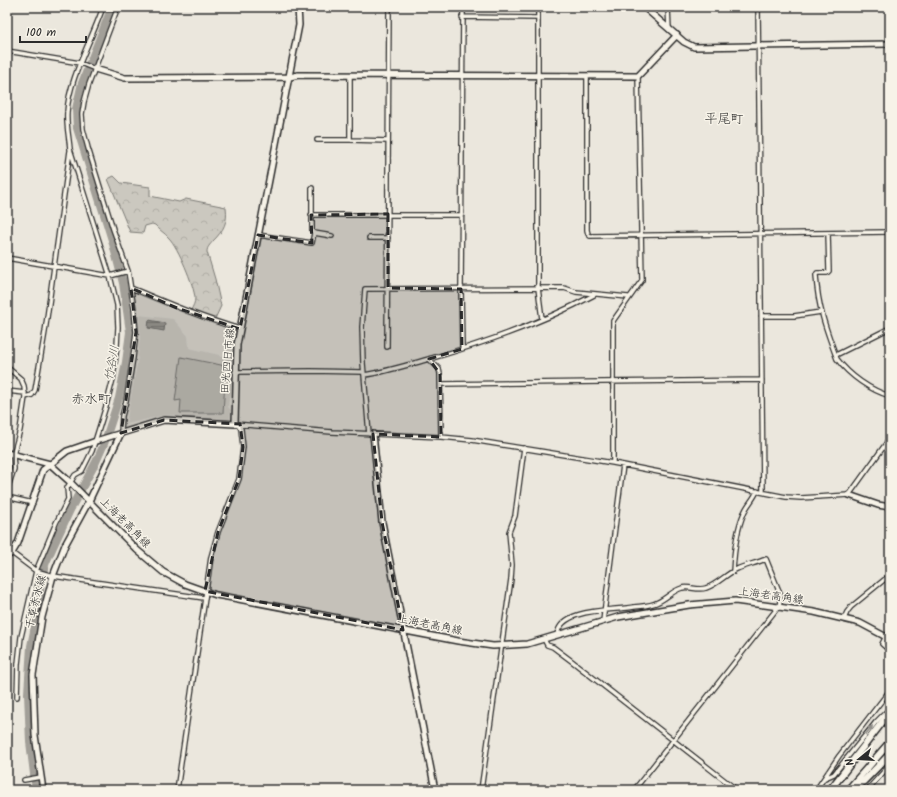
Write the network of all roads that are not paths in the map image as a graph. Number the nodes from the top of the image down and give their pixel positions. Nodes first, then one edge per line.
1 (103, 7) edge
2 (118, 7) edge
3 (298, 7) edge
4 (389, 7) edge
5 (463, 7) edge
6 (538, 7) edge
7 (644, 7) edge
8 (668, 7) edge
9 (758, 7) edge
10 (462, 17) junction
11 (538, 18) junction
12 (669, 29) junction
13 (677, 35) junction
14 (890, 44) edge
15 (758, 46) junction
16 (7, 51) edge
17 (81, 63) junction
18 (94, 69) junction
19 (350, 75) junction
20 (389, 75) junction
21 (463, 75) junction
22 (538, 76) junction
23 (587, 76) junction
24 (638, 76) junction
25 (290, 77) junction
26 (317, 140) dead end
27 (350, 140) junction
28 (388, 141) junction
29 (70, 149) junction
30 (312, 188) dead end
31 (311, 214) junction
32 (388, 214) junction
33 (462, 214) junction
34 (890, 232) edge
35 (314, 233) junction
36 (828, 233) junction
37 (761, 234) junction
38 (258, 235) junction
39 (641, 235) junction
40 (332, 236) dead end
41 (369, 238) dead end
42 (388, 238) junction
43 (7, 258) edge
44 (54, 266) junction
45 (126, 271) junction
46 (110, 276) junction
47 (131, 288) junction
48 (388, 288) junction
49 (538, 288) junction
50 (461, 289) junction
51 (595, 294) junction
52 (628, 297) junction
53 (821, 312) junction
54 (762, 316) junction
55 (542, 319) junction
56 (890, 328) edge
57 (240, 329) junction
58 (387, 347) dead end
59 (462, 349) junction
60 (836, 355) junction
61 (429, 359) junction
62 (7, 367) edge
63 (235, 372) junction
64 (363, 373) junction
65 (762, 380) junction
66 (612, 382) junction
67 (441, 384) junction
68 (7, 391) edge
69 (25, 395) junction
70 (890, 396) edge
71 (236, 424) junction
72 (119, 434) junction
73 (371, 434) junction
74 (441, 437) junction
75 (890, 438) edge
76 (97, 440) junction
77 (524, 448) junction
78 (7, 453) edge
79 (13, 455) junction
80 (613, 463) junction
81 (50, 464) junction
82 (623, 465) junction
83 (71, 482) junction
84 (7, 490) edge
85 (757, 491) junction
86 (763, 492) junction
87 (849, 495) junction
88 (7, 497) edge
89 (88, 499) junction
90 (32, 503) junction
91 (890, 507) edge
92 (12, 553) junction
93 (7, 556) edge
94 (36, 571) junction
95 (733, 572) junction
96 (890, 575) edge
97 (51, 576) junction
98 (205, 591) junction
99 (204, 598) junction
100 (779, 606) junction
101 (605, 610) junction
102 (844, 619) junction
103 (603, 621) junction
104 (403, 630) junction
105 (557, 635) junction
106 (889, 636) edge
107 (544, 639) junction
108 (501, 646) junction
109 (890, 652) edge
110 (890, 690) edge
111 (17, 697) dead end
112 (890, 710) edge
113 (673, 740) junction
114 (890, 742) edge
115 (890, 754) edge
116 (890, 765) edge
117 (41, 777) junction
118 (824, 779) junction
119 (24, 780) dead end
120 (43, 790) edge
121 (177, 790) edge
122 (435, 790) edge
123 (481, 790) edge
124 (634, 790) edge
125 (737, 790) edge
126 (816, 790) edge
127 (830, 790) edge
128 (848, 790) edge
129 (855, 790) edge
130 (867, 790) edge

1 - 17 street
2 - 18 street
3 - 25 main road, 田光四日市線
4 - 20 street
5 - 10 street
6 - 11 street
7 - 12 main road
8 - 12 street
9 - 15 street
10 - 11 street
10 - 21 street
11 - 22 street
12 - 13 main road
13 - 15 main road
13 - 24 main road
14 - 15 main road
15 - 37 street
16 - 17 street
17 - 18 street
17 - 29 street
18 - 25 main road
18 - 45 street
19 - 20 main road
19 - 25 main road
19 - 27 street
20 - 21 main road
20 - 28 street
21 - 22 main road
21 - 33 street
22 - 23 main road
22 - 49 street
23 - 24 main road
23 - 39 street
24 - 39 street
25 - 38 main road, 田光四日市線
26 - 27 street
27 - 28 street
28 - 32 street
29 - 44 street
29 - 46 street
30 - 31 street
31 - 32 street
31 - 35 street
32 - 33 street
32 - 42 street
33 - 50 street
34 - 36 street
35 - 38 street
35 - 40 street
36 - 37 street
36 - 53 street
37 - 39 street
37 - 54 street
38 - 57 main road, 田光四日市線
39 - 52 street
41 - 42 street
42 - 48 street
43 - 44 street
44 - 46 street
44 - 69 street
45 - 46 street
45 - 47 street
46 - 76 street
47 - 57 street
47 - 72 street
48 - 50 street
48 - 58 street
48 - 64 street
49 - 50 street
49 - 51 street
49 - 55 street
50 - 59 street
51 - 52 street
51 - 55 street
52 - 66 street
53 - 54 street
53 - 60 street
54 - 65 street
55 - 59 street
56 - 60 street
57 - 63 main road, 田光四日市線
59 - 61 street
60 - 70 street
61 - 64 street
61 - 67 street
62 - 69 street
63 - 64 street
63 - 71 main road, 田光四日市線
64 - 73 street
65 - 66 street
65 - 86 street
66 - 67 street
66 - 80 street
67 - 74 street
68 - 69 street
69 - 79 street
71 - 72 main road
71 - 73 street
71 - 98 street
72 - 76 main road
72 - 89 main road, 千草赤水線
73 - 74 street
73 - 104 main road
74 - 77 street
75 - 87 street
76 - 81 main road
76 - 83 street
77 - 80 street
77 - 108 street
78 - 79 main road, 上海老高角線
79 - 81 main road, 上海老高角線
79 - 84 street
80 - 82 street
81 - 83 main road, 上海老高角線
81 - 90 main road
82 - 85 street
82 - 101 street
83 - 89 main road, 上海老高角線
83 - 94 street
85 - 86 street
85 - 95 street
86 - 87 street
87 - 91 main road
88 - 90 street
89 - 97 main road, 千草赤水線
89 - 98 main road, 上海老高角線
90 - 92 main road
92 - 93 main road
92 - 94 street
94 - 97 street
94 - 111 street
95 - 100 street
95 - 101 street
96 - 102 street
97 - 99 street
97 - 117 main road, 千草赤水線
98 - 99 street
98 - 104 main road, 上海老高角線
99 - 121 street
100 - 102 main road, 上海老高角線
100 - 103 main road, 上海老高角線
100 - 113 street
101 - 103 street
101 - 105 street
102 - 106 main road, 上海老高角線
103 - 105 main road, 上海老高角線
104 - 108 main road, 上海老高角線
104 - 122 main road
105 - 107 main road, 上海老高角線
106 - 109 street
107 - 108 main road, 上海老高角線
107 - 113 street
108 - 123 street
110 - 118 street
118 -> 112 street
112 - 127 highway
113 - 124 street
113 - 125 street
114 - 128 highway
115 - 129 highway
116 - 130 street
117 - 119 street
117 - 120 main road, 千草赤水線
118 - 126 street

